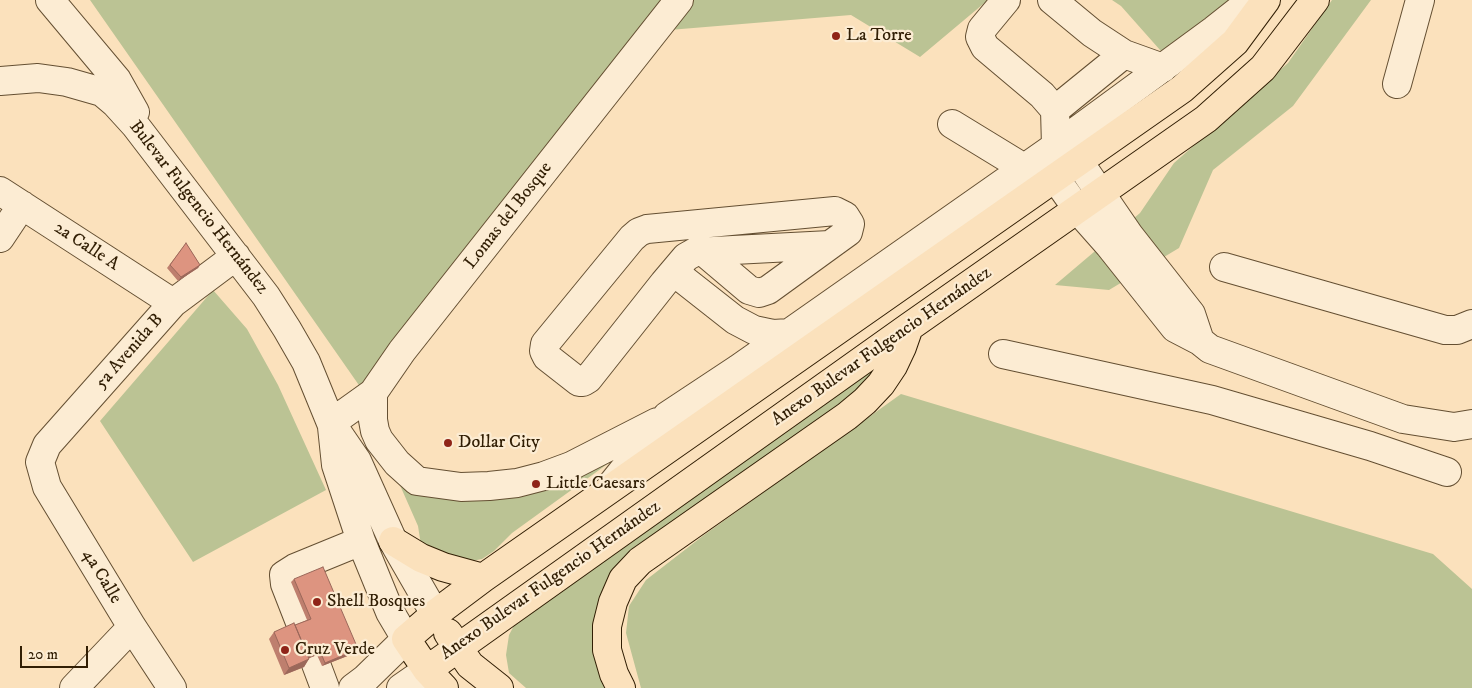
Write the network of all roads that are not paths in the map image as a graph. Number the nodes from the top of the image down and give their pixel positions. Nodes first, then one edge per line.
1 (50, 0) edge
2 (679, 0) edge
3 (1006, 0) edge
4 (1052, 0) edge
5 (1252, 0) edge
6 (1266, 0) edge
7 (1315, 0) edge
8 (1420, 0) edge
9 (1124, 54) junction
10 (1163, 68) junction
11 (0, 82) edge
12 (1397, 84) dead end
13 (1055, 110) junction
14 (952, 124) dead end
15 (1056, 146) junction
16 (1080, 162) junction
17 (1024, 168) junction
18 (170, 170) junction
19 (1056, 179) junction
20 (1102, 193) junction
21 (11, 198) edge
22 (1078, 210) junction
23 (0, 238) edge
24 (830, 246) junction
25 (704, 252) junction
26 (236, 256) junction
27 (1224, 267) dead end
28 (669, 277) junction
29 (173, 303) junction
30 (1472, 324) edge
31 (909, 327) junction
32 (790, 333) junction
33 (1200, 341) junction
34 (1003, 354) dead end
35 (738, 369) junction
36 (373, 393) junction
37 (1383, 412) junction
38 (667, 416) junction
39 (331, 422) junction
40 (1472, 424) edge
41 (1370, 446) junction
42 (357, 461) junction
43 (40, 462) joint
44 (1447, 472) dead end
45 (417, 481) junction
46 (606, 492) junction
47 (361, 541) junction
48 (393, 541) junction
49 (483, 578) junction
50 (435, 614) junction
51 (301, 625) edge
52 (132, 627) junction
53 (406, 639) junction
54 (457, 648) junction
55 (313, 656) edge
56 (435, 679) edge
57 (74, 688) edge
58 (172, 688) edge
59 (326, 688) edge
60 (352, 688) edge
61 (401, 688) edge
62 (499, 688) edge
63 (621, 688) edge

1 - 18 street
2 - 36 street, Lomas del Bosque
3 - 13 street
4 - 9 street
5 - 10 street
6 - 16 main road
7 - 20 main road, Anexo Bulevar Fulgencio Hernández
8 - 12 street
9 - 10 street
9 - 13 street
10 - 15 street
11 - 18 street, Bulevar Fulgencio Hernández
13 - 15 street
14 - 17 street
15 - 17 street
16 - 19 main road
16 - 20 street
17 - 32 street
18 - 26 street, Bulevar Fulgencio Hernández
19 - 22 street
19 - 46 main road
20 - 22 main road, Anexo Bulevar Fulgencio Hernández
20 - 33 street
21 - 23 street
21 - 29 street, 2a Calle A
22 - 31 main road, Anexo Bulevar Fulgencio Hernández
22 - 33 street
24 - 25 street
24 - 25 street
24 - 28 street
25 - 28 street
26 - 29 street, 5a Avenida B
26 - 39 street, Bulevar Fulgencio Hernández
27 - 30 street
28 - 32 street
28 - 35 street
29 - 43 street, 5a Avenida B
31 - 54 main road, Anexo Bulevar Fulgencio Hernández
31 - 63 main road
32 - 35 street
33 - 37 street
34 - 41 street
35 - 38 street
36 - 39 street, Lomas del Bosque
36 - 45 street
37 - 40 street
37 - 41 street
38 - 45 street
38 - 46 street
39 - 42 street, Bulevar Fulgencio Hernández
39 - 47 street, Bulevar Fulgencio Hernández
41 - 44 street
42 - 45 street
42 - 48 street, Bulevar Fulgencio Hernández
43 - 52 street, 4a Calle
46 - 49 main road
47 - 51 street
47 - 53 street, Bulevar Fulgencio Hernández
48 - 49 main road
48 - 50 street, Bulevar Fulgencio Hernández
49 - 50 main road
50 - 53 main road
50 - 54 main road, Bulevar Fulgencio Hernández
52 - 57 street
52 - 58 street, 4a Calle
53 - 56 main road, Bulevar Fulgencio Hernández
53 - 60 street
54 - 56 main road, Anexo Bulevar Fulgencio Hernández
54 - 62 main road, Bulevar Fulgencio Hernández
55 - 59 street
56 - 61 street

